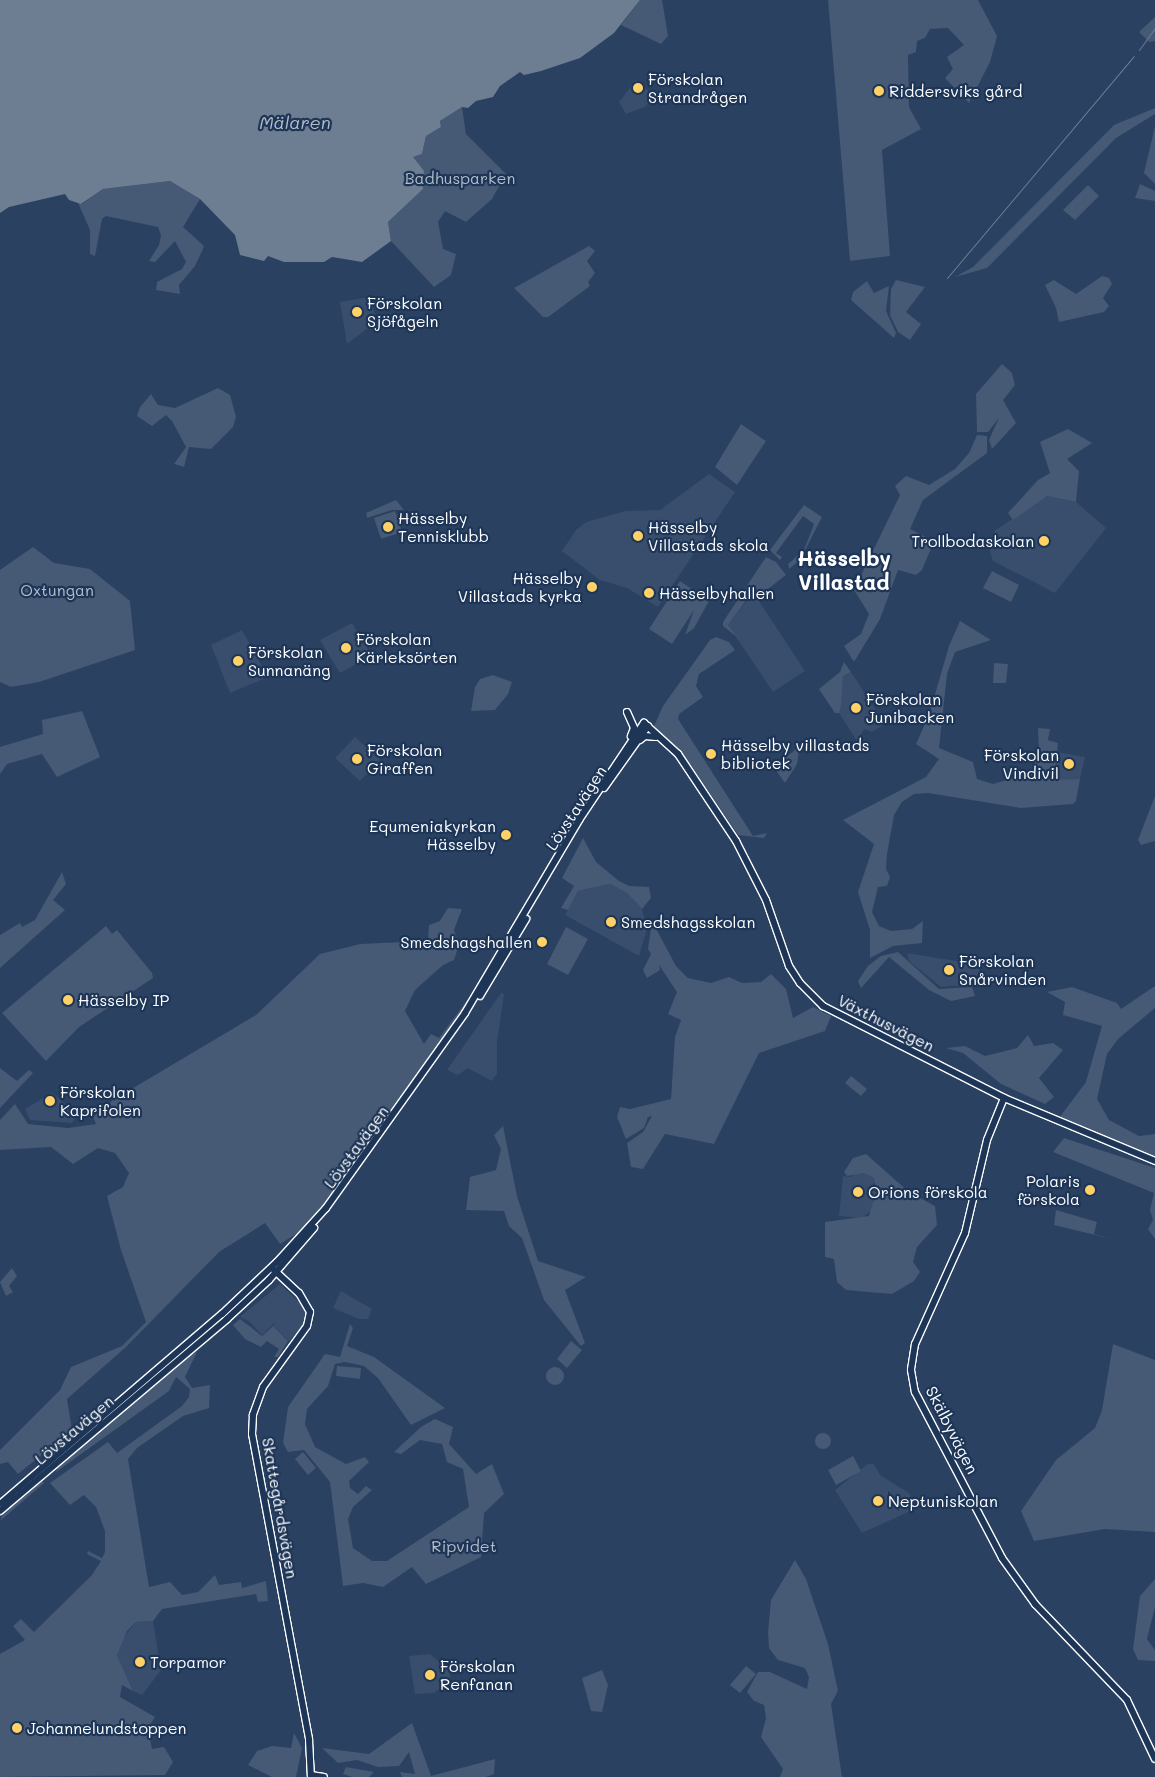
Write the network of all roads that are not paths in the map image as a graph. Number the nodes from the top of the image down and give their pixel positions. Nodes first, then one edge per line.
1 (628, 712) dead end
2 (645, 726) junction
3 (656, 737) junction
4 (629, 749) junction
5 (673, 749) junction
6 (1004, 1098) junction
7 (1155, 1161) edge
8 (273, 1270) junction
9 (0, 1504) edge
10 (0, 1511) edge
11 (1155, 1760) edge
12 (311, 1776) edge
13 (324, 1777) edge

1 - 4 street
2 - 3 street, Växthusvägen
2 - 4 street, Lövstavägen
2 - 5 street, Växthusvägen
3 - 4 street
3 - 5 street, Växthusvägen
4 - 8 street, Lövstavägen
5 - 6 street, Växthusvägen
6 - 7 street, Växthusvägen
6 - 11 street, Skälbyvägen
8 - 9 street, Lövstavägen
8 - 10 street, Lövstavägen
8 - 12 street, Skattegårdsvägen
12 - 13 street

